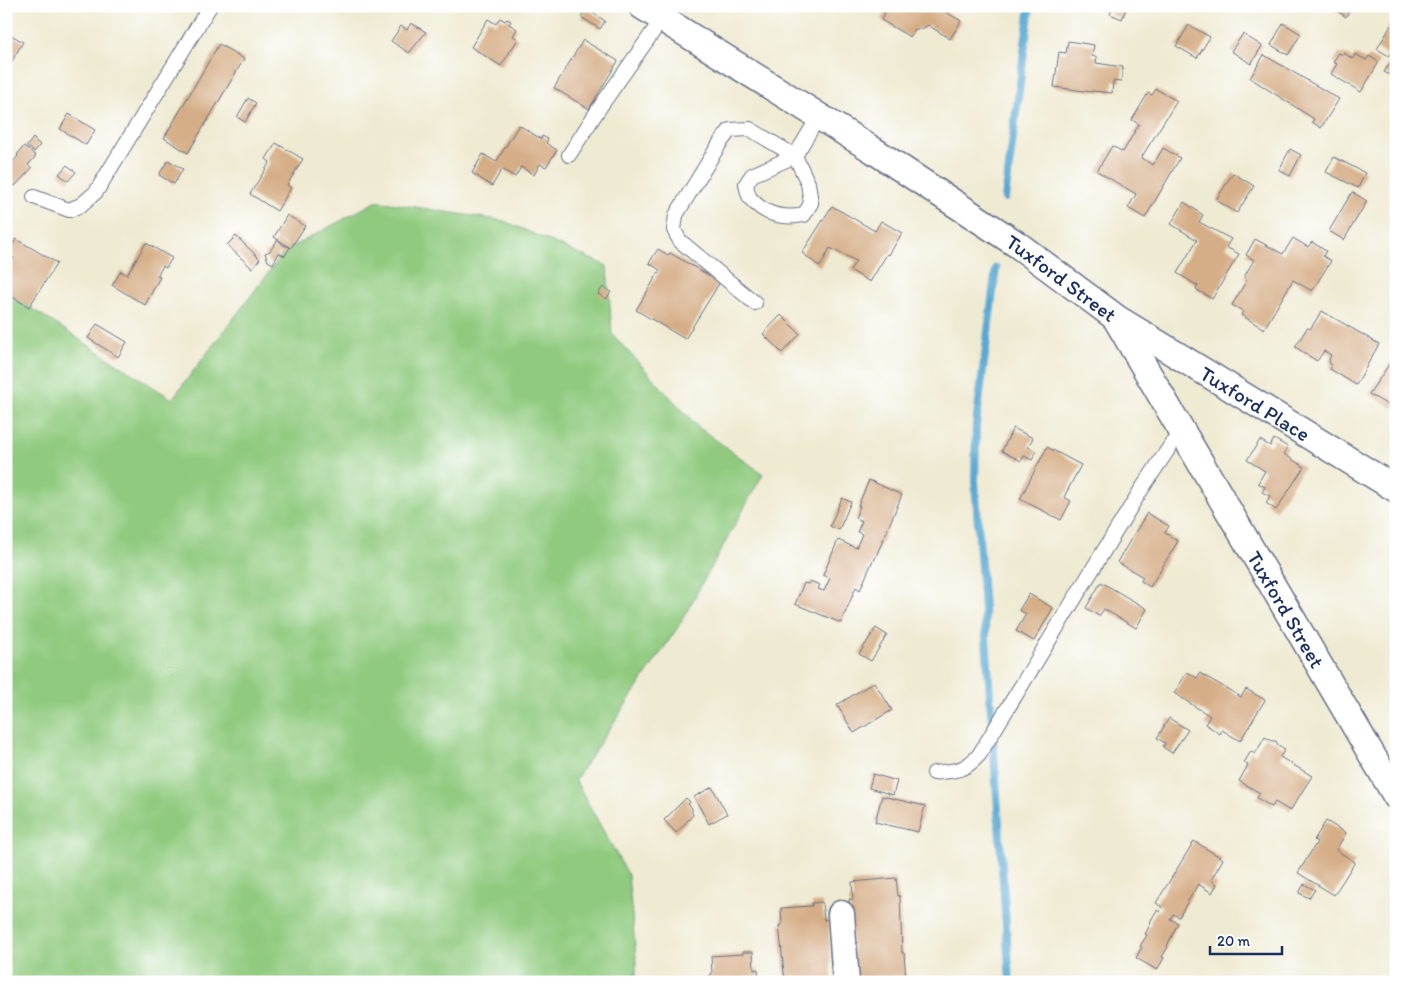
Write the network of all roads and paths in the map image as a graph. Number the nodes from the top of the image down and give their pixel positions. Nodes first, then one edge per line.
1 (210, 6) edge
2 (652, 13) edge
3 (819, 116) junction
4 (569, 155) dead end
5 (795, 156) junction
6 (34, 197) dead end
7 (755, 303) dead end
8 (1115, 317) junction
9 (1183, 433) junction
10 (1396, 489) edge
11 (934, 773) dead end
12 (1396, 796) edge
13 (841, 914) dead end
14 (846, 982) edge

1 - 6 lane
2 - 3 street, Tuxford Street
2 - 4 lane
3 - 5 lane
3 - 8 street, Tuxford Street
5 - 5 lane
5 - 7 lane
8 - 9 street, Tuxford Street
8 - 10 street, Tuxford Place
9 - 11 lane
9 - 12 street, Tuxford Street
13 - 14 street

